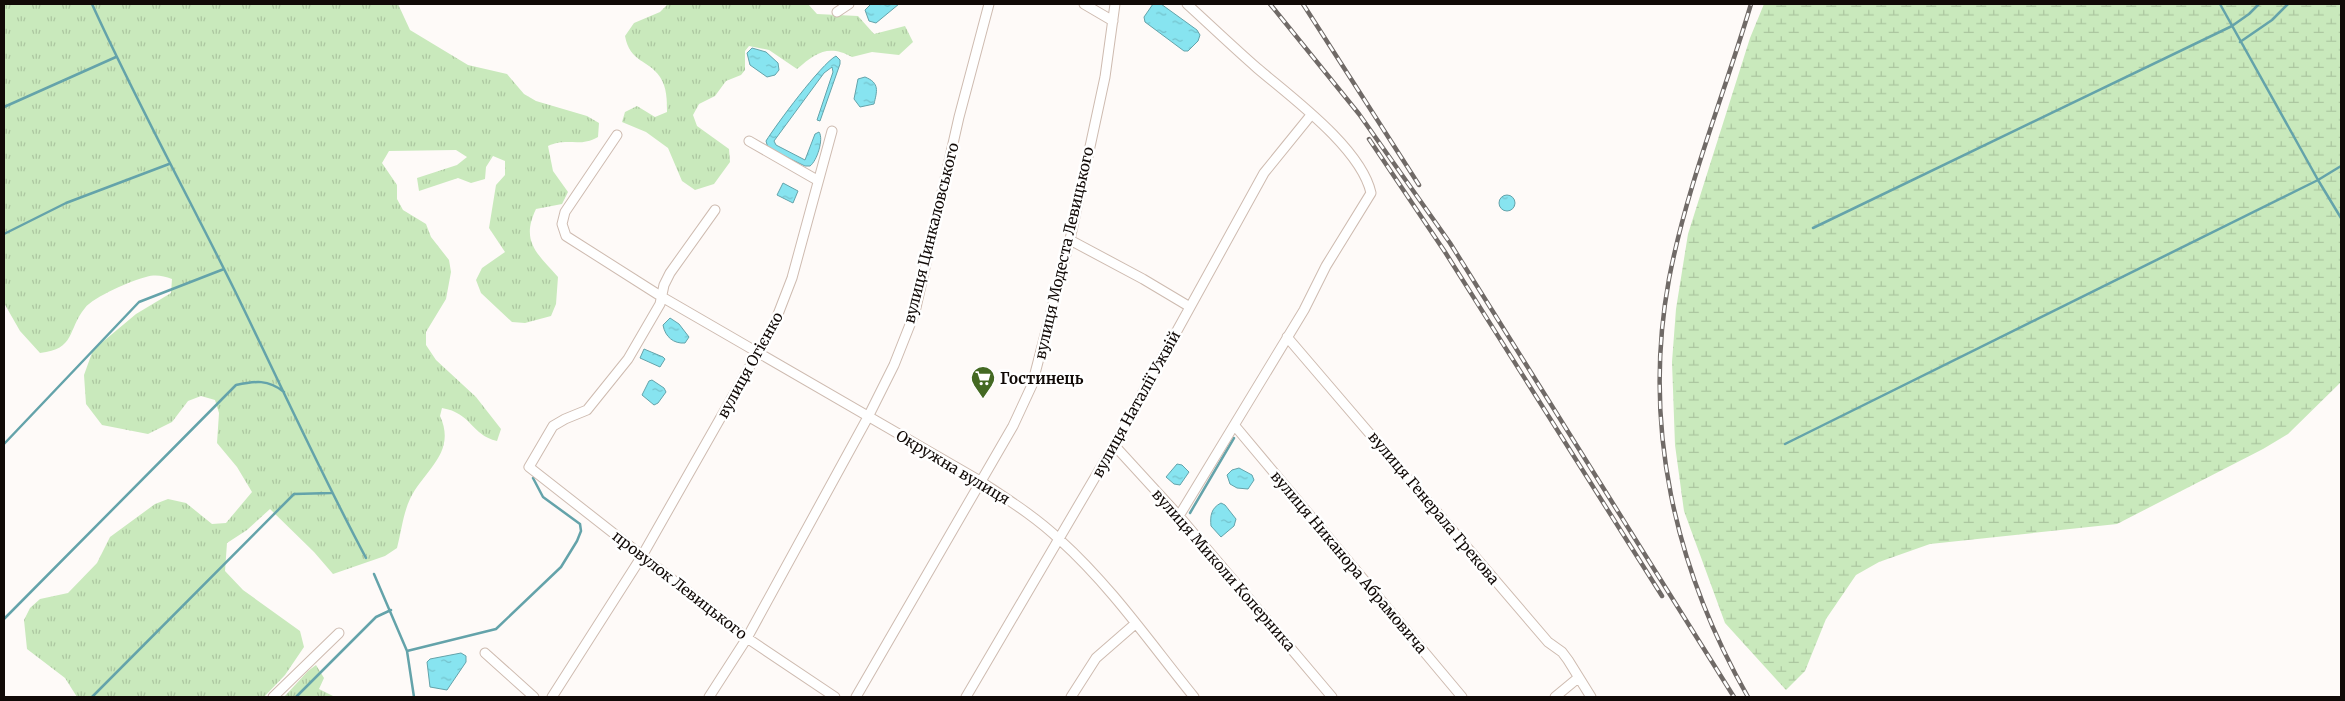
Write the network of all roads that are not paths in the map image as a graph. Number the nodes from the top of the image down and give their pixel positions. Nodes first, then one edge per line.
1 (849, 4) edge
2 (989, 4) edge
3 (1084, 4) edge
4 (1115, 4) edge
5 (1187, 4) edge
6 (837, 12) dead end
7 (1113, 21) junction
8 (1312, 115) junction
9 (832, 131) dead end
10 (618, 135) dead end
11 (749, 141) dead end
12 (817, 180) junction
13 (715, 210) dead end
14 (1070, 240) junction
15 (662, 297) junction
16 (1190, 307) junction
17 (1287, 337) junction
18 (759, 353) junction
19 (868, 417) junction
20 (1235, 426) junction
21 (1114, 445) junction
22 (980, 481) junction
23 (1179, 516) junction
24 (1059, 538) junction
25 (642, 556) junction
26 (1135, 624) junction
27 (339, 633) dead end
28 (747, 638) junction
29 (486, 653) dead end
30 (1578, 678) junction
31 (273, 697) edge
32 (534, 697) edge
33 (552, 697) edge
34 (709, 697) edge
35 (835, 697) edge
36 (856, 697) edge
37 (966, 697) edge
38 (1071, 697) edge
39 (1194, 697) edge
40 (1332, 697) edge
41 (1462, 697) edge
42 (1554, 697) edge
43 (1591, 697) edge

1 - 6 street
2 - 19 street, вулиця Цинкаловського
3 - 7 street
4 - 7 street, вулиця Модеста Левицького
5 - 8 street
7 - 14 street, вулиця Модеста Левицького
8 - 16 street, вулиця Наталії Ужвій
8 - 17 street
9 - 12 street, вулиця Огієнко
10 - 15 street, Окружна вулиця
11 - 12 street
12 - 18 street, вулиця Огієнко
13 - 15 street
14 - 16 street
14 - 22 street, вулиця Модеста Левицького
15 - 18 street, Окружна вулиця
15 - 25 street, провулок Левицького
16 - 21 street, вулиця Наталії Ужвій
17 - 20 street
17 - 30 street, вулиця Генерала Грекова
18 - 19 street, Окружна вулиця
18 - 25 street, вулиця Огієнко
19 - 22 street, Окружна вулиця
19 - 28 street, вулиця Цинкаловського
20 - 23 street
20 - 41 street, вулиця Никанора Абрамовича
21 - 23 street, вулиця Миколи Коперника
21 - 24 street, вулиця Наталії Ужвій
22 - 24 street, Окружна вулиця
22 - 36 street, вулиця Модеста Левицького
23 - 40 street, вулиця Миколи Коперника
24 - 26 street, Окружна вулиця
24 - 37 street, вулиця Наталії Ужвій
25 - 28 street, провулок Левицького
25 - 33 street, вулиця Огієнко
26 - 38 street
26 - 39 street, Окружна вулиця
27 - 31 street
28 - 34 street, вулиця Цинкаловського
28 - 35 street, провулок Левицького
29 - 32 street
30 - 42 street
30 - 43 street, вулиця Генерала Грекова

